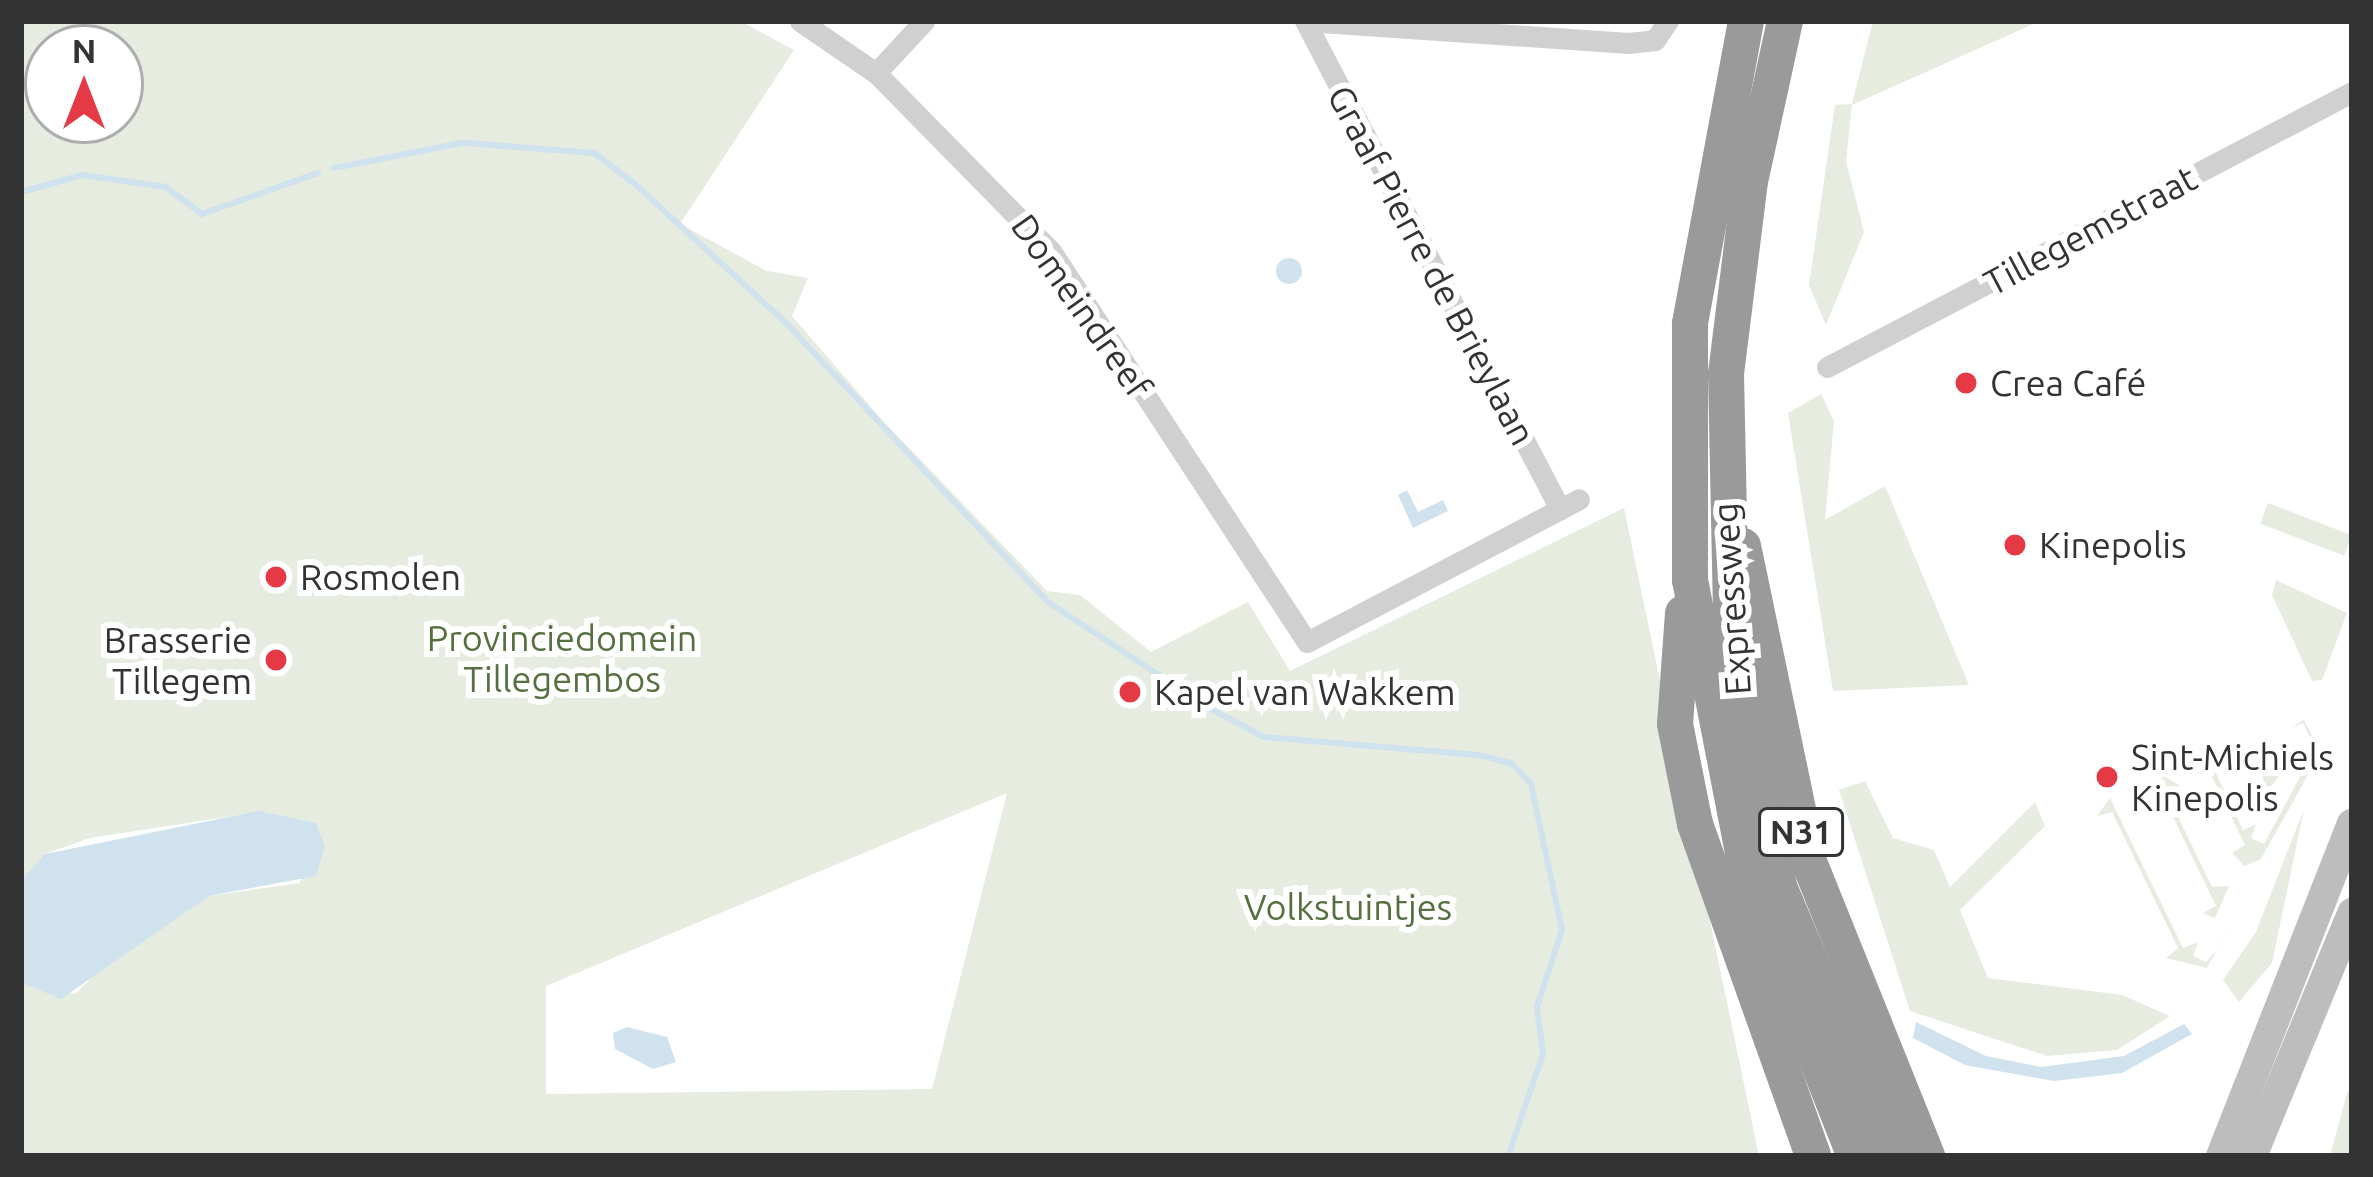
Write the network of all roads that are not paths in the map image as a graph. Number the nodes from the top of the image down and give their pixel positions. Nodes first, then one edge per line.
1 (800, 21) edge
2 (924, 21) edge
3 (1305, 21) edge
4 (1668, 21) edge
5 (1746, 21) edge
6 (1785, 21) edge
7 (876, 73) junction
8 (2352, 92) edge
9 (1827, 367) dead end
10 (1724, 492) junction
11 (1690, 580) junction
12 (1307, 642) joint
13 (2352, 824) edge
14 (2352, 913) edge
15 (1813, 1156) edge
16 (1855, 1156) edge
17 (1892, 1156) edge
18 (1927, 1156) edge
19 (2221, 1156) edge
20 (2252, 1156) edge

1 - 7 street, Domeindreef
2 - 7 street
3 - 4 street
3 - 12 street, Graaf Pierre de Brieylaan
5 - 11 highway, Expressweg / N31
6 - 10 highway, Expressweg / N31
7 - 12 street, Domeindreef
8 - 9 street, Tillegemstraat
10 - 17 highway, Expressweg / N31
10 - 18 highway, N31
11 - 15 highway, N31
11 - 16 highway, Expressweg / N31
13 - 19 main road
14 - 20 main road

